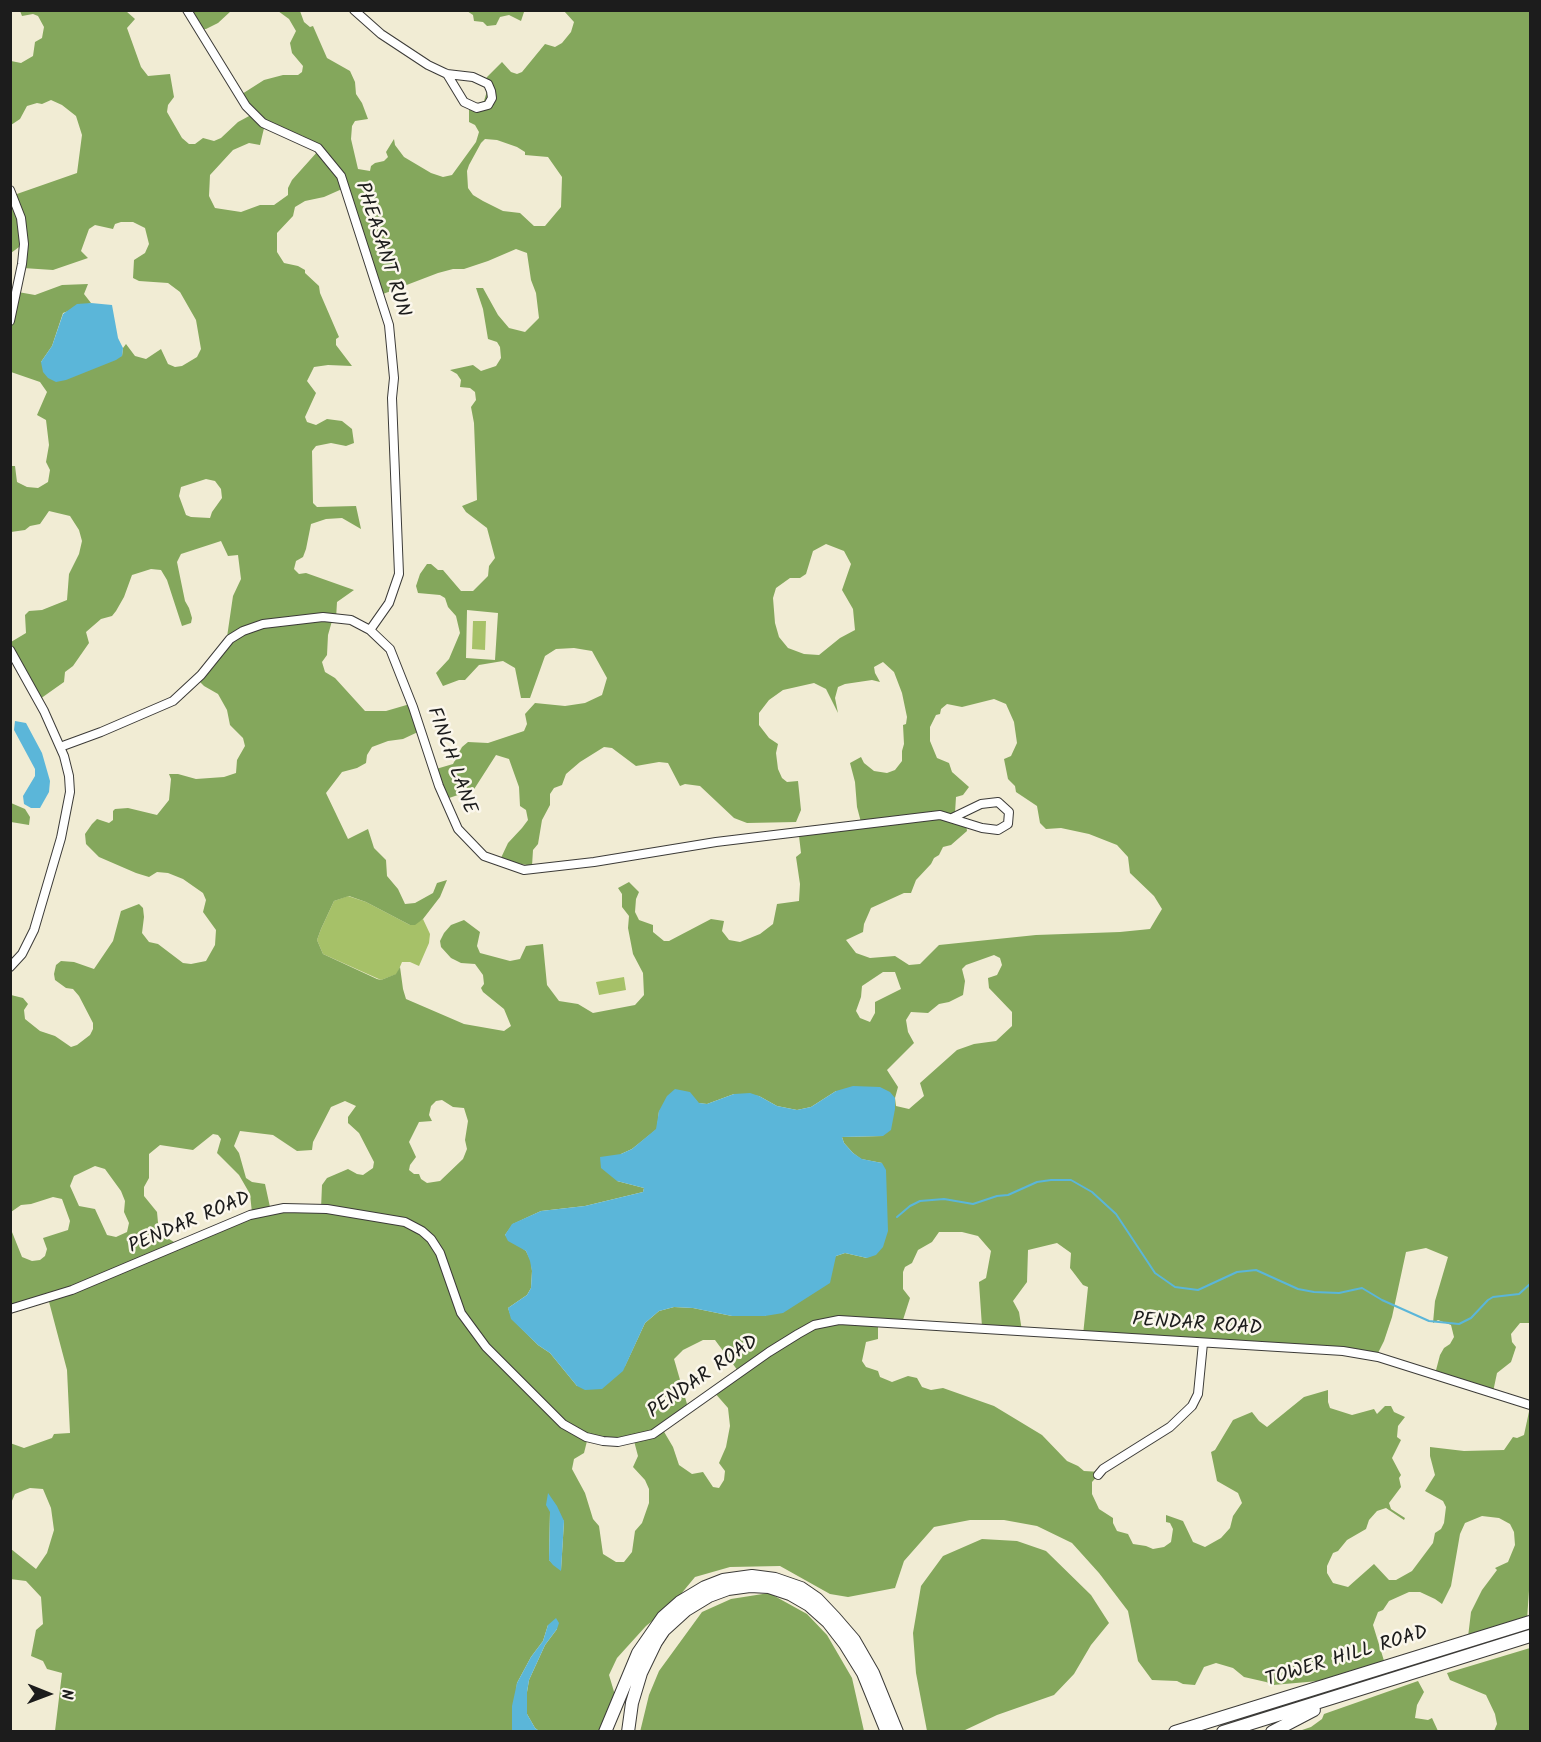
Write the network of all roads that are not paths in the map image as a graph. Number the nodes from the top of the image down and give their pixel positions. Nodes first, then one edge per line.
1 (188, 10) edge
2 (354, 10) edge
3 (447, 74) junction
4 (10, 190) edge
5 (10, 321) edge
6 (370, 630) junction
7 (10, 650) edge
8 (60, 747) junction
9 (952, 818) junction
10 (10, 967) edge
11 (10, 1309) edge
12 (1203, 1343) junction
13 (1530, 1405) edge
14 (1098, 1476) dead end
15 (1530, 1622) edge
16 (1530, 1636) edge
17 (1380, 1683) junction
18 (605, 1731) edge
19 (628, 1731) edge
20 (887, 1731) edge
21 (897, 1731) edge
22 (1175, 1731) edge
23 (1223, 1731) edge
24 (1272, 1731) edge

1 - 6 street, PHEASANT RUN
2 - 3 street
3 - 3 street
4 - 5 street
6 - 8 street, FINCH LANE
6 - 9 street, FINCH LANE
7 - 8 street
8 - 10 street
9 - 9 street, FINCH LANE
11 - 12 street, PENDAR ROAD
12 - 13 street, PENDAR ROAD
12 - 14 street
15 - 22 highway, TOWER HILL ROAD
16 - 17 highway, TOWER HILL ROAD
17 - 23 highway, TOWER HILL ROAD
17 - 24 highway
18 - 21 highway
19 - 20 highway

